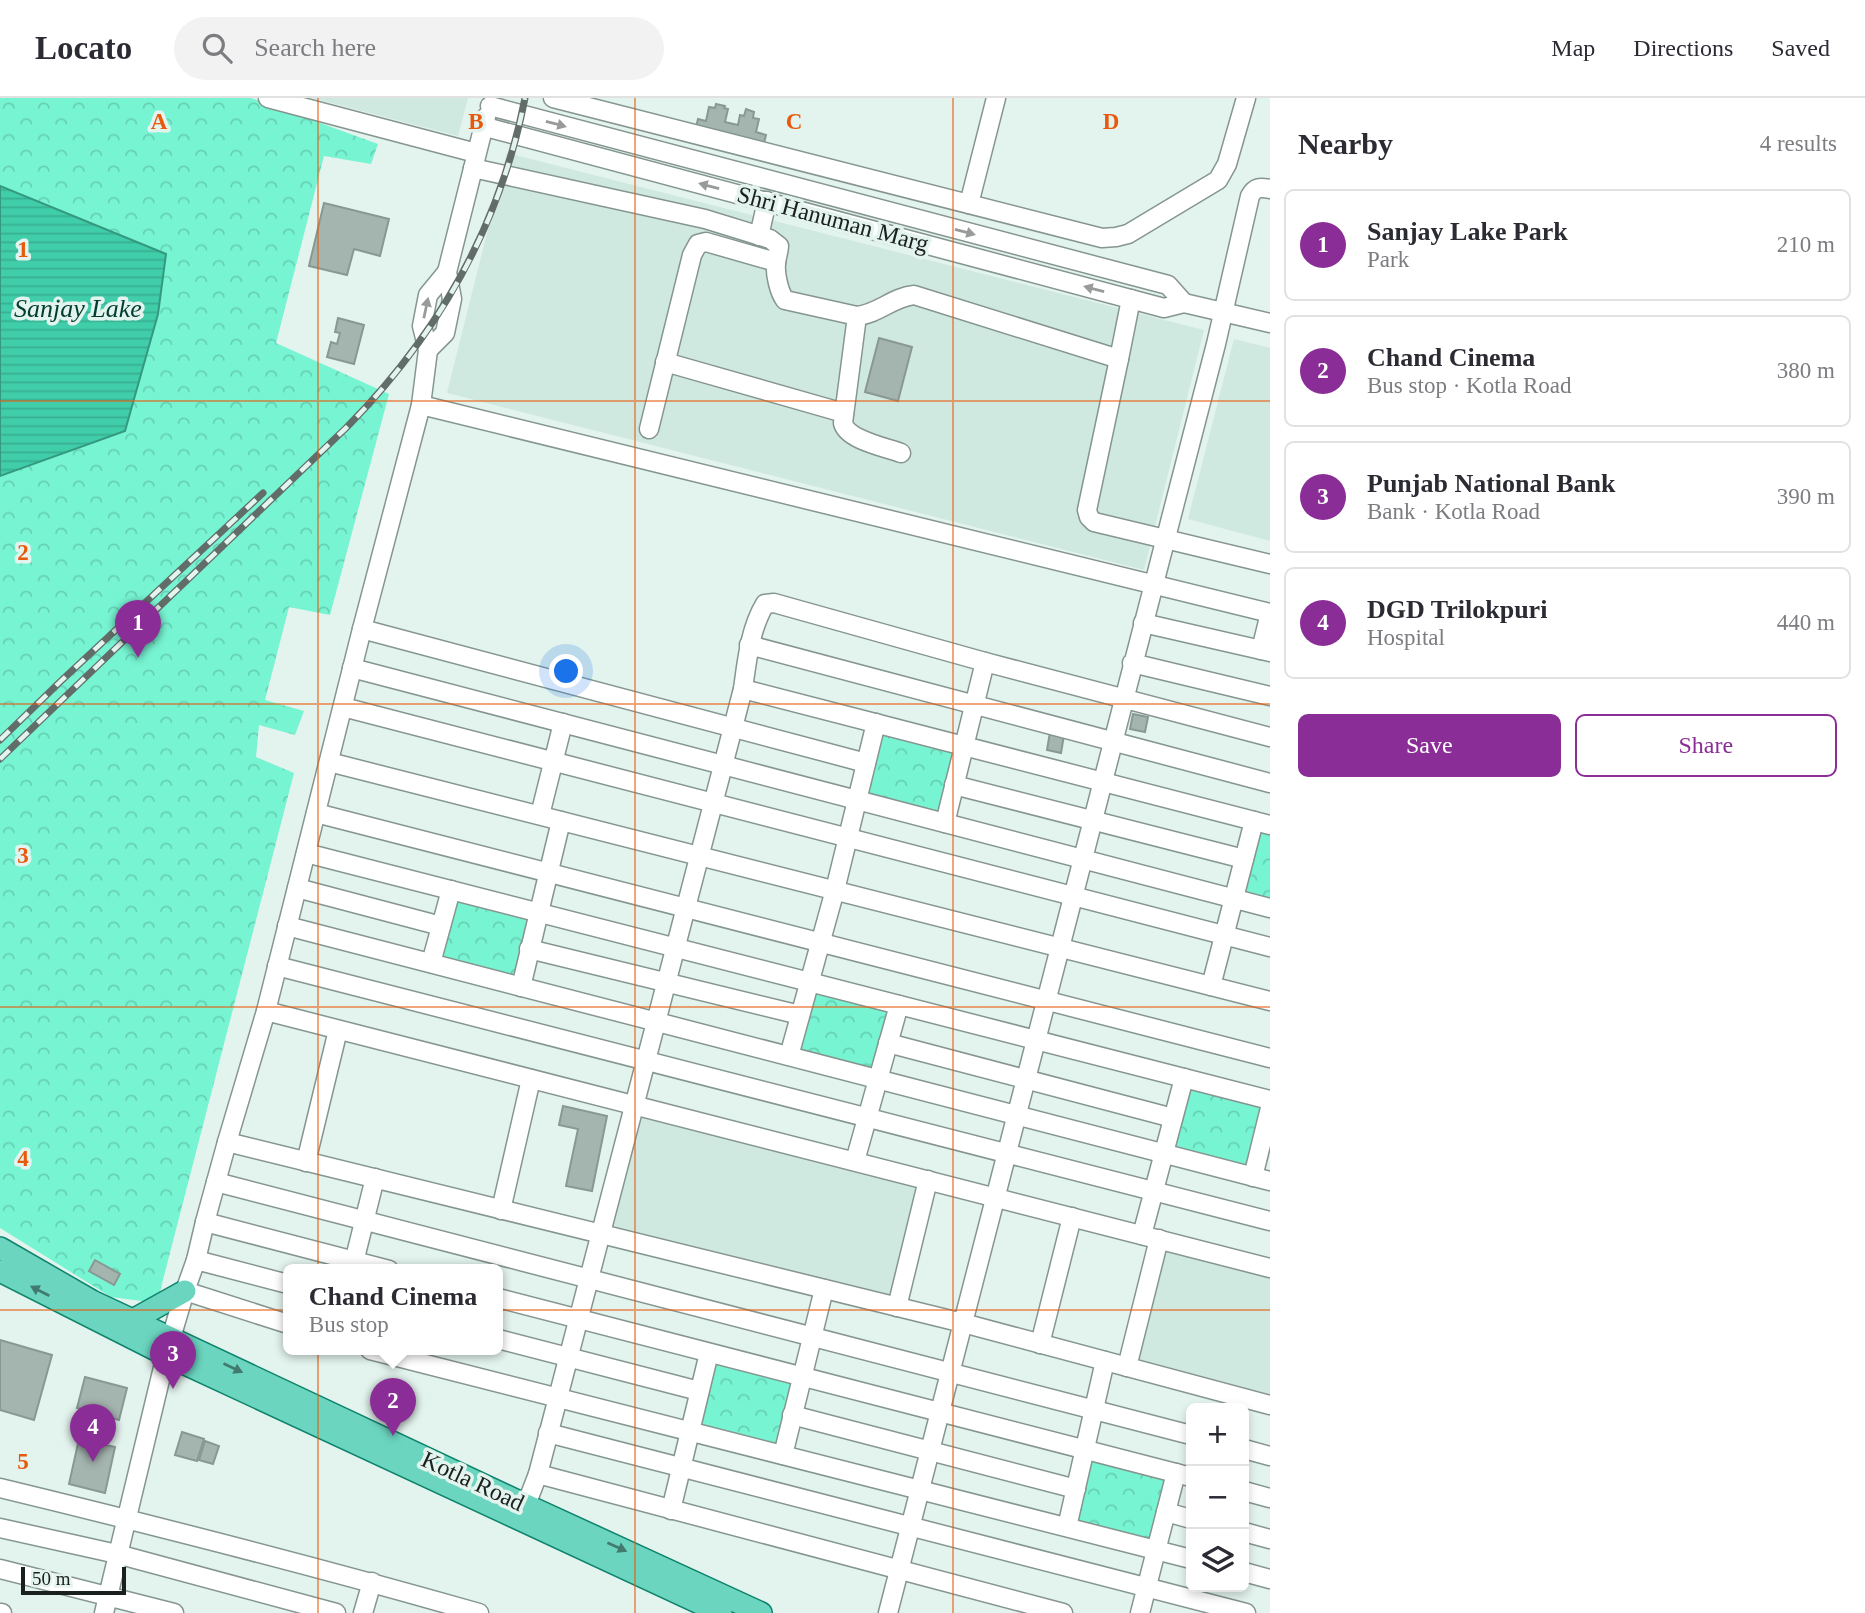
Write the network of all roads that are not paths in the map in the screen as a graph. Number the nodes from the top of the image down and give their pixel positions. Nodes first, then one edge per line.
1 (268, 98) edge
2 (554, 98) edge
3 (996, 98) edge
4 (1246, 98) edge
5 (491, 102) edge
6 (482, 125) junction
7 (475, 160) junction
8 (1270, 189) edge
9 (767, 201) junction
10 (969, 204) junction
11 (759, 236) junction
12 (776, 262) junction
13 (1131, 299) junction
14 (1184, 303) junction
15 (1222, 312) junction
16 (857, 316) junction
17 (1270, 323) edge
18 (1119, 359) junction
19 (665, 362) junction
20 (421, 405) junction
21 (844, 413) junction
22 (649, 429) dead end
23 (901, 453) dead end
24 (1164, 538) junction
25 (1270, 564) edge
26 (1153, 584) junction
27 (1270, 613) edge
28 (1143, 623) junction
29 (362, 629) junction
30 (749, 645) junction
31 (1265, 651) edge
32 (985, 662) junction
33 (1132, 663) junction
34 (352, 668) junction
35 (743, 689) junction
36 (1270, 696) edge
37 (1123, 699) junction
38 (974, 706) junction
39 (343, 707) junction
40 (563, 723) junction
41 (876, 723) junction
42 (732, 729) junction
43 (1270, 737) edge
44 (1112, 742) junction
45 (964, 746) junction
46 (553, 761) junction
47 (329, 762) junction
48 (866, 763) junction
49 (723, 765) junction
50 (1102, 782) junction
51 (1270, 783) edge
52 (954, 785) junction
53 (857, 800) junction
54 (713, 802) junction
55 (316, 813) junction
56 (540, 815) junction
57 (1092, 820) junction
58 (561, 821) junction
59 (945, 822) junction
60 (1262, 823) edge
61 (848, 837) junction
62 (306, 853) junction
63 (699, 856) junction
64 (1082, 859) junction
65 (1244, 859) junction
66 (548, 873) junction
67 (297, 888) junction
68 (451, 890) junction
69 (835, 890) junction
70 (1073, 895) junction
71 (1234, 898) junction
72 (686, 908) junction
73 (1270, 908) edge
74 (538, 912) junction
75 (287, 926) junction
76 (441, 926) junction
77 (1224, 935) junction
78 (820, 942) junction
79 (675, 947) junction
80 (1059, 947) junction
81 (1270, 947) edge
82 (530, 949) junction
83 (431, 963) junction
84 (277, 966) junction
85 (810, 982) junction
86 (666, 983) junction
87 (1211, 986) junction
88 (521, 987) junction
89 (1046, 1000) junction
90 (1270, 1001) edge
91 (899, 1005) junction
92 (266, 1012) junction
93 (800, 1015) junction
94 (656, 1022) junction
95 (338, 1030) junction
96 (1035, 1040) junction
97 (888, 1043) junction
98 (789, 1056) junction
99 (1270, 1058) edge
100 (646, 1061) junction
101 (1184, 1078) junction
102 (531, 1079) junction
103 (878, 1079) junction
104 (1026, 1079) junction
105 (1270, 1100) edge
106 (634, 1105) junction
107 (1270, 1108) edge
108 (1016, 1115) junction
109 (867, 1117) junction
110 (1173, 1118) junction
111 (227, 1142) junction
112 (1266, 1142) edge
113 (1006, 1153) junction
114 (1164, 1153) junction
115 (855, 1161) junction
116 (306, 1162) junction
117 (375, 1178) junction
118 (1262, 1179) edge
119 (929, 1180) junction
120 (216, 1182) junction
121 (1154, 1191) junction
122 (995, 1197) junction
123 (501, 1210) junction
124 (1072, 1217) junction
125 (364, 1221) junction
126 (1270, 1221) edge
127 (205, 1222) junction
128 (600, 1234) junction
129 (1151, 1237) junction
130 (0, 1248) edge
131 (196, 1260) junction
132 (350, 1264) edge
133 (353, 1264) edge
134 (1270, 1268) edge
135 (0, 1271) edge
136 (589, 1279) junction
137 (283, 1283) edge
138 (824, 1289) junction
139 (185, 1290) junction
140 (503, 1299) edge
141 (897, 1307) junction
142 (578, 1319) junction
143 (133, 1320) junction
144 (283, 1322) edge
145 (963, 1323) junction
146 (812, 1337) junction
147 (503, 1340) edge
148 (1040, 1344) junction
149 (169, 1347) junction
150 (709, 1353) junction
151 (423, 1357) edge
152 (568, 1357) junction
153 (1105, 1361) junction
154 (1127, 1367) junction
155 (950, 1373) junction
156 (802, 1376) junction
157 (699, 1391) junction
158 (558, 1398) junction
159 (1270, 1405) edge
160 (1094, 1410) junction
161 (940, 1412) junction
162 (792, 1415) junction
163 (690, 1432) junction
164 (548, 1433) junction
165 (1186, 1434) edge
166 (1084, 1450) junction
167 (1249, 1450) edge
168 (930, 1451) junction
169 (783, 1455) junction
170 (1270, 1456) edge
171 (681, 1468) junction
172 (538, 1474) junction
173 (1184, 1475) edge
174 (0, 1488) edge
175 (1076, 1489) junction
176 (920, 1490) junction
177 (1249, 1492) edge
178 (1270, 1498) edge
179 (671, 1510) junction
180 (1166, 1512) junction
181 (523, 1513) junction
182 (127, 1518) junction
183 (1186, 1518) edge
184 (910, 1527) junction
185 (1067, 1527) junction
186 (0, 1528) edge
187 (1249, 1533) edge
188 (1270, 1539) edge
189 (1156, 1550) junction
190 (117, 1553) junction
191 (1186, 1558) edge
192 (0, 1569) edge
193 (899, 1570) junction
194 (1249, 1573) edge
195 (1270, 1579) edge
196 (372, 1582) junction
197 (1147, 1587) junction
198 (106, 1604) edge
199 (174, 1613) edge
200 (336, 1613) edge
201 (363, 1613) edge
202 (479, 1613) edge
203 (721, 1613) edge
204 (761, 1613) edge
205 (888, 1613) edge
206 (1063, 1613) edge
207 (1140, 1613) edge
208 (1246, 1613) edge

1 - 7 street
2 - 10 street
3 - 10 street
4 - 10 street
5 - 6 street
5 -> 14 street, Shri Hanuman Marg
6 - 7 street
9 -> 6 street, Shri Hanuman Marg
7 - 11 street
7 - 20 street
8 - 15 street
9 - 11 street
13 -> 9 street, Shri Hanuman Marg
11 - 12 street
12 - 16 street
12 - 19 street
13 - 14 street, Shri Hanuman Marg
13 - 18 street
14 - 15 street, Shri Hanuman Marg
15 - 17 street, Shri Hanuman Marg
15 - 24 street
16 - 18 street
16 - 21 street
18 - 24 street
19 - 21 street
19 - 22 street
20 - 26 street
20 - 29 street
21 - 23 street
24 - 25 street
24 - 26 street
26 - 27 street
26 - 28 street
27 - 31 street
28 - 31 street
28 - 33 street
29 - 34 street
29 - 42 street
30 - 32 street
30 - 35 street
30 - 38 street
32 - 37 street
32 - 38 street
33 - 36 street
33 - 37 street
34 - 39 street
34 - 40 street
35 - 41 street
35 - 42 street
37 - 43 street
37 - 44 street
38 - 44 street
38 - 45 street
39 - 46 street
39 - 47 street
40 - 46 street
40 - 49 street
41 - 45 street
41 - 48 street
42 - 48 street
42 - 49 street
44 - 50 street
44 - 51 street
45 - 50 street
45 - 52 street
46 - 54 street
46 - 56 street
47 - 55 street
47 - 56 street
48 - 53 street
49 - 53 street
49 - 54 street
50 - 57 street
50 - 60 street
52 - 57 street
52 - 59 street
53 - 59 street
53 - 61 street
54 - 61 street
54 - 63 street
55 - 62 street
55 - 66 street
56 - 58 street
57 - 64 street
57 - 65 street
58 - 63 street
58 - 66 street
59 - 64 street
60 - 65 street
61 - 69 street
61 - 70 street
62 - 67 street
62 - 68 street
63 - 69 street
63 - 72 street
64 - 70 street
64 - 71 street
65 - 71 street
66 - 72 street
66 - 74 street
67 - 75 street
67 - 76 street
68 - 74 street
68 - 76 street
69 - 78 street
69 - 80 street
70 - 77 street
70 - 80 street
71 - 73 street
71 - 77 street
72 - 78 street
72 - 79 street
74 - 79 street
74 - 82 street
75 - 83 street
75 - 84 street
76 - 83 street
77 - 81 street
77 - 87 street
78 - 85 street
78 - 89 street
79 - 85 street
79 - 86 street
80 - 87 street
80 - 89 street
82 - 86 street
82 - 88 street
83 - 88 street
84 - 92 street
84 - 100 street
85 - 91 street
85 - 93 street
86 - 93 street
86 - 94 street
87 - 90 street
88 - 94 street
89 - 96 street
89 - 99 street
91 - 96 street
91 - 97 street
92 - 95 street
92 - 111 street
93 - 98 street
94 - 98 street
94 - 100 street
95 - 102 street
95 - 116 street
96 - 101 street
96 - 104 street
97 - 103 street
97 - 104 street
98 - 103 street
100 - 106 street
100 - 109 street
101 - 105 street
101 - 110 street
102 - 106 street
102 - 123 street
103 - 108 street
103 - 109 street
104 - 108 street
104 - 110 street
106 - 115 street
106 - 128 street
107 - 112 street
108 - 113 street
108 - 114 street
109 - 113 street
109 - 115 street
110 - 114 street
111 - 116 street
111 - 120 street
112 - 118 street
113 - 121 street
113 - 122 street
114 - 118 street
114 - 121 street
115 - 119 street
116 - 117 street
117 - 123 street
117 - 125 street
119 - 122 street
119 - 141 street
120 - 125 street
120 - 127 street
121 - 126 street
121 - 129 street
122 - 124 street
122 - 145 street
123 - 128 street
124 - 129 street
124 - 148 street
125 - 133 street
125 - 136 street
127 - 131 street
127 - 132 street
128 - 136 street
128 - 138 street
129 - 134 street
129 - 154 street
130 - 143 main road, Kotla Road
131 - 137 street
131 - 139 street
149 -> 135 main road, Kotla Road
136 - 142 street
136 - 146 street
138 - 141 street
138 - 146 street
139 - 143 main road
139 - 144 street
139 - 149 street
140 - 142 street
141 - 145 street
142 - 150 street
142 - 152 street
143 - 149 main road, Kotla Road
145 - 148 street
145 - 155 street
146 - 155 street
146 - 156 street
147 - 152 street
148 - 153 street
149 - 181 main road, Kotla Road
149 - 182 street
150 - 156 street
150 - 157 street
151 - 158 street
152 - 157 street
152 - 158 street
153 - 154 street
153 - 160 street
154 - 159 street
155 - 160 street
155 - 161 street
156 - 161 street
156 - 162 street
157 - 163 street
158 - 163 street
158 - 164 street
160 - 165 street
160 - 166 street
161 - 166 street
161 - 168 street
162 - 168 street
162 - 169 street
163 - 169 street
163 - 171 street
164 - 171 street
164 - 172 street
166 - 173 street
166 - 175 street
167 - 170 street
168 - 175 street
168 - 176 street
169 - 176 street
171 - 179 street
171 - 184 street
172 - 179 street
172 - 181 street
173 - 180 street
174 - 182 street
175 - 185 street
176 - 184 street
176 - 185 street
177 - 178 street
179 - 193 street
180 - 183 street
180 - 189 street
181 - 203 main road, Kotla Road
181 -> 204 main road, Kotla Road
182 - 190 street
182 - 196 street
184 - 193 street
184 - 197 street
185 - 189 street
186 - 190 street
187 - 188 street
189 - 191 street
189 - 197 street
190 - 198 street
190 - 200 street
192 - 198 street
193 - 205 street
193 - 206 street
194 - 195 street
196 - 201 street
196 - 202 street
197 - 207 street
197 - 208 street
198 - 199 street

